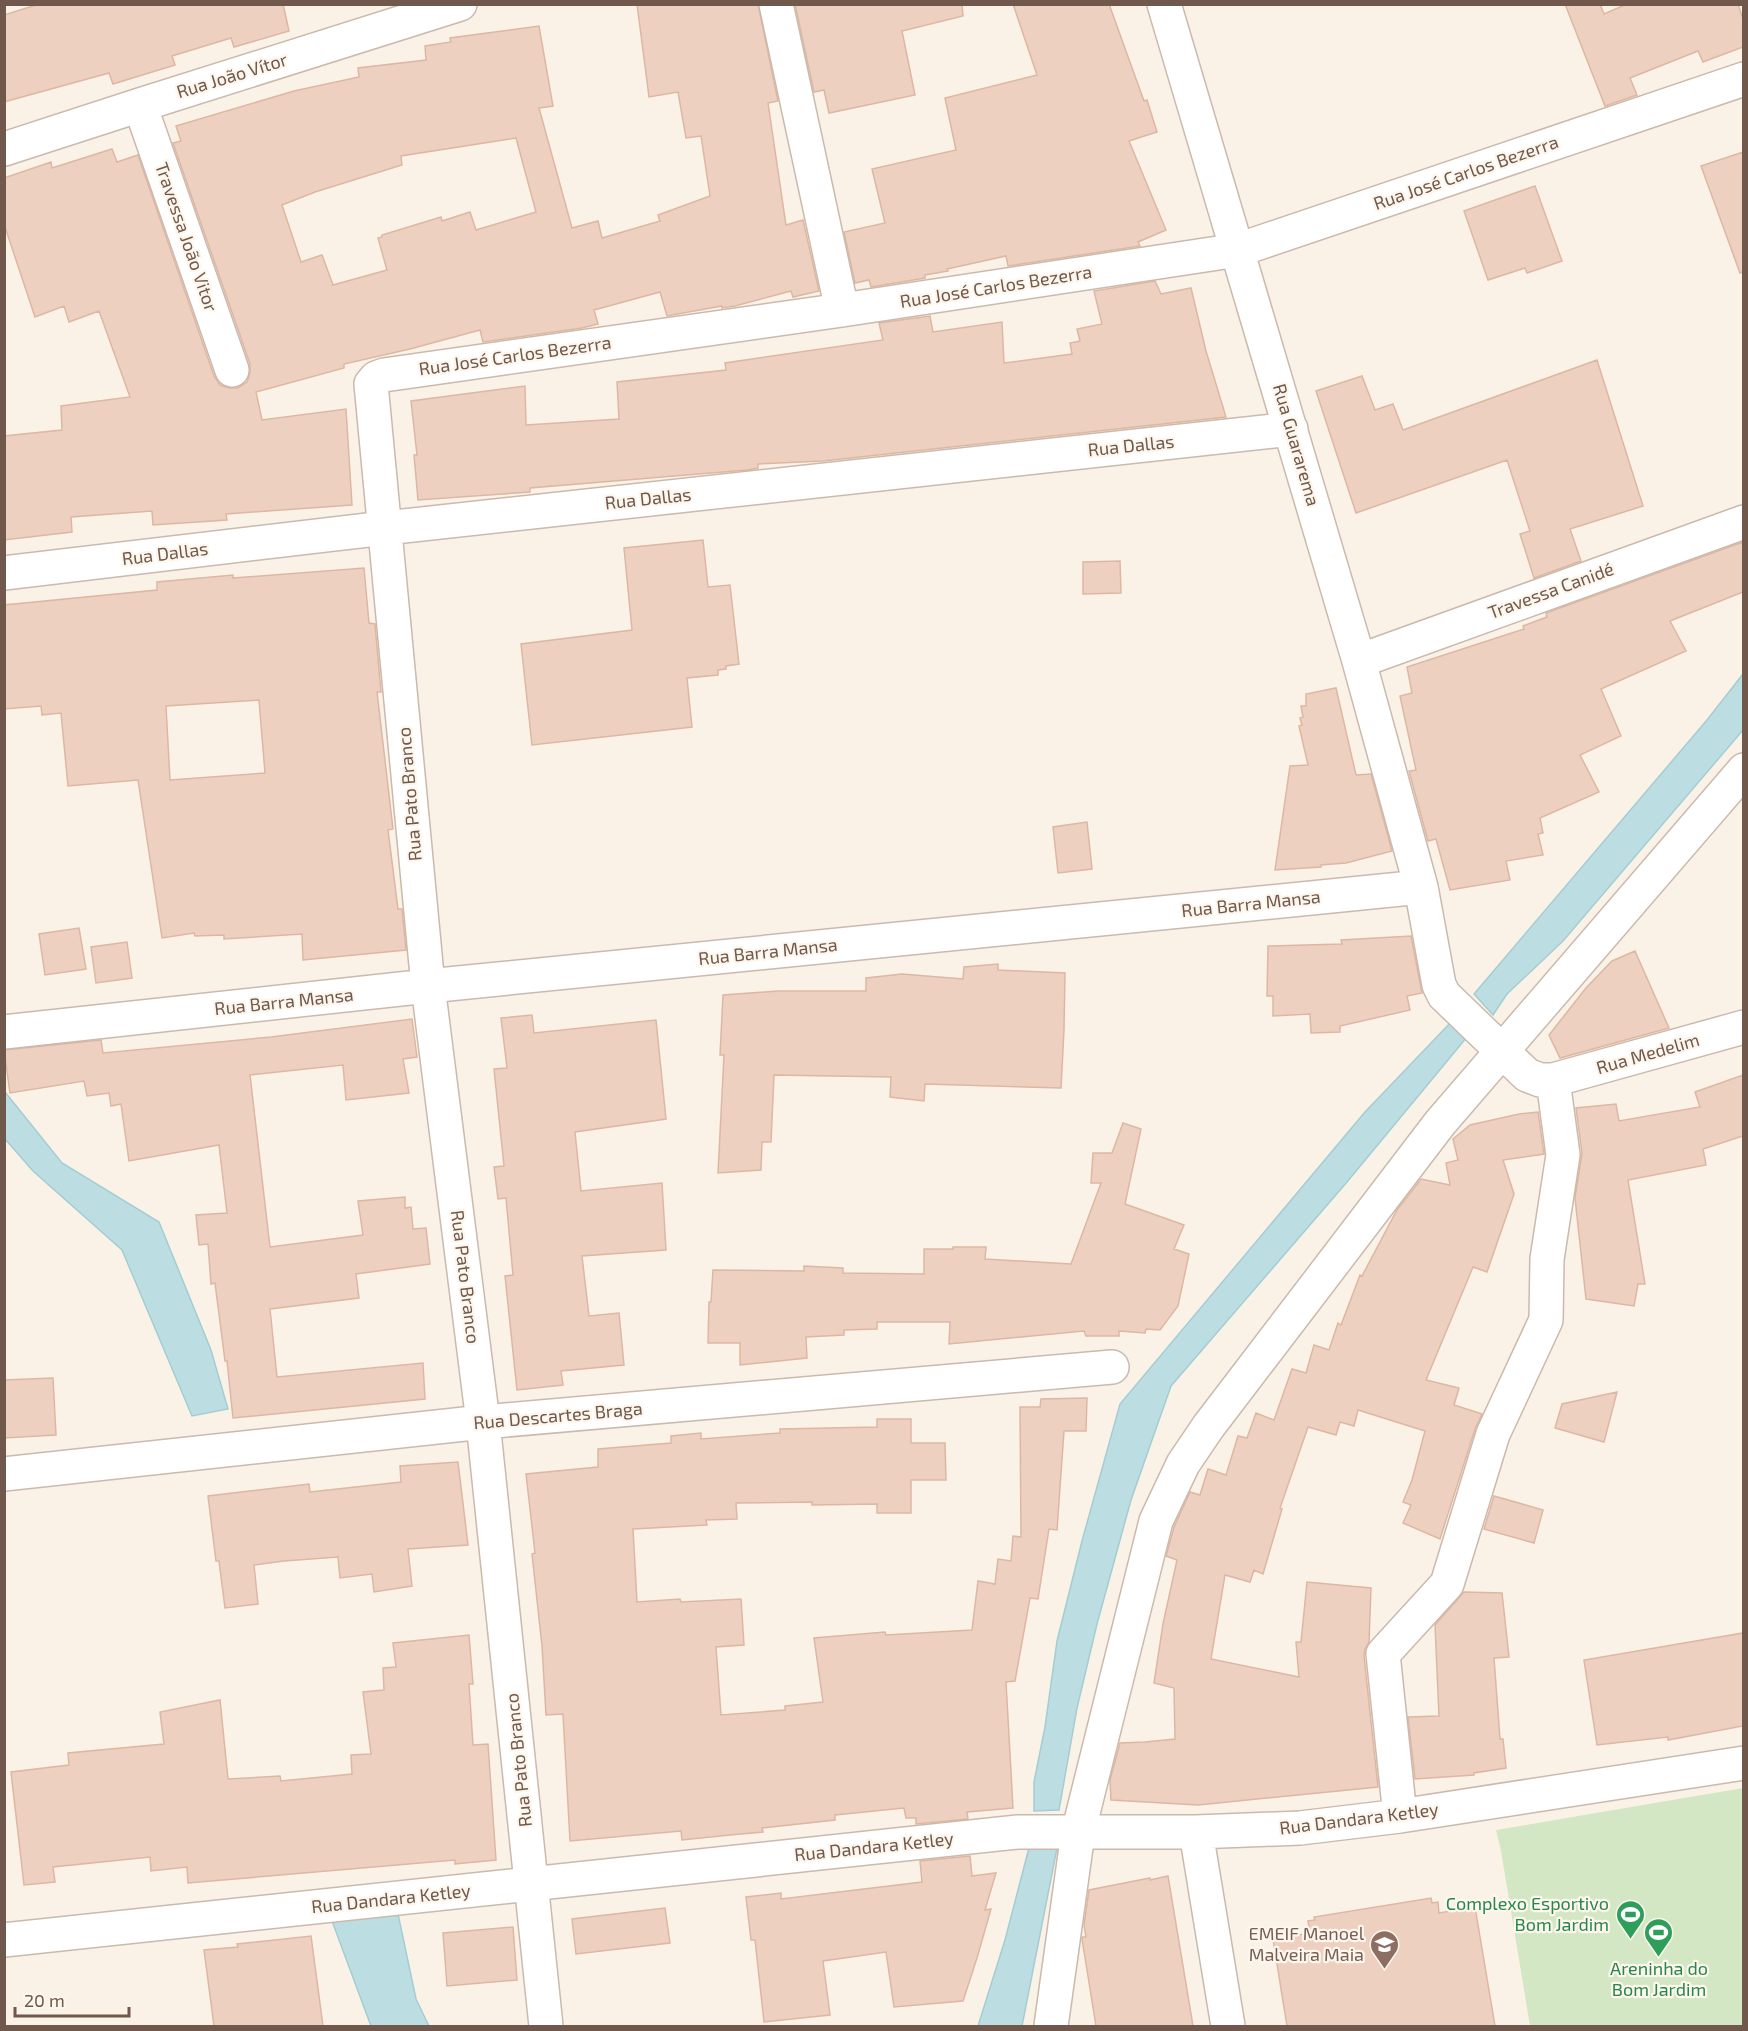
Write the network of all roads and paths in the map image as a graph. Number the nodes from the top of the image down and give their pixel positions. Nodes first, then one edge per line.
1 (460, 4) edge
2 (776, 4) edge
3 (1164, 4) edge
4 (1743, 79) edge
5 (140, 105) junction
6 (4, 149) edge
7 (1238, 250) junction
8 (842, 310) junction
9 (232, 370) dead end
10 (1291, 429) junction
11 (1743, 522) edge
12 (385, 528) junction
13 (4, 573) edge
14 (1359, 662) junction
15 (1743, 770) edge
16 (1421, 887) junction
17 (428, 986) junction
18 (1743, 1027) edge
19 (4, 1032) edge
20 (1499, 1047) junction
21 (1553, 1080) junction
22 (1112, 1367) dead end
23 (483, 1422) junction
24 (4, 1474) edge
25 (1743, 1763) edge
26 (1400, 1816) junction
27 (1196, 1832) junction
28 (1078, 1833) junction
29 (532, 1883) junction
30 (4, 1940) edge
31 (546, 2026) edge
32 (1051, 2026) edge
33 (1228, 2026) edge

1 - 5 street, Rua João Vítor
2 - 8 street
3 - 7 street, Rua Guararema
4 - 7 street, Rua José Carlos Bezerra
5 - 6 street, Rua João Vítor
5 - 9 street, Travessa João Vitor
7 - 8 street, Rua José Carlos Bezerra
7 - 10 street, Rua Guararema
8 - 12 street, Rua José Carlos Bezerra
10 - 12 street, Rua Dallas
10 - 14 street, Rua Guararema
11 - 14 street, Travessa Canidé
12 - 13 street, Rua Dallas
12 - 17 street, Rua Pato Branco
14 - 16 street, Rua Guararema
15 - 20 street
16 - 17 street, Rua Barra Mansa
16 - 20 street
17 - 19 street, Rua Barra Mansa
17 - 23 street, Rua Pato Branco
18 - 21 street, Rua Medelim
20 - 21 street
20 - 28 street
21 - 26 street
22 - 23 street, Rua Descartes Braga
23 - 24 street, Rua Descartes Braga
23 - 29 street, Rua Pato Branco
25 - 26 street, Rua Dandara Ketley
26 - 27 street, Rua Dandara Ketley
27 - 28 street, Rua Dandara Ketley
27 - 33 street
28 - 29 street, Rua Dandara Ketley
28 - 32 street
29 - 30 street, Rua Dandara Ketley
29 - 31 street, Rua Pato Branco

